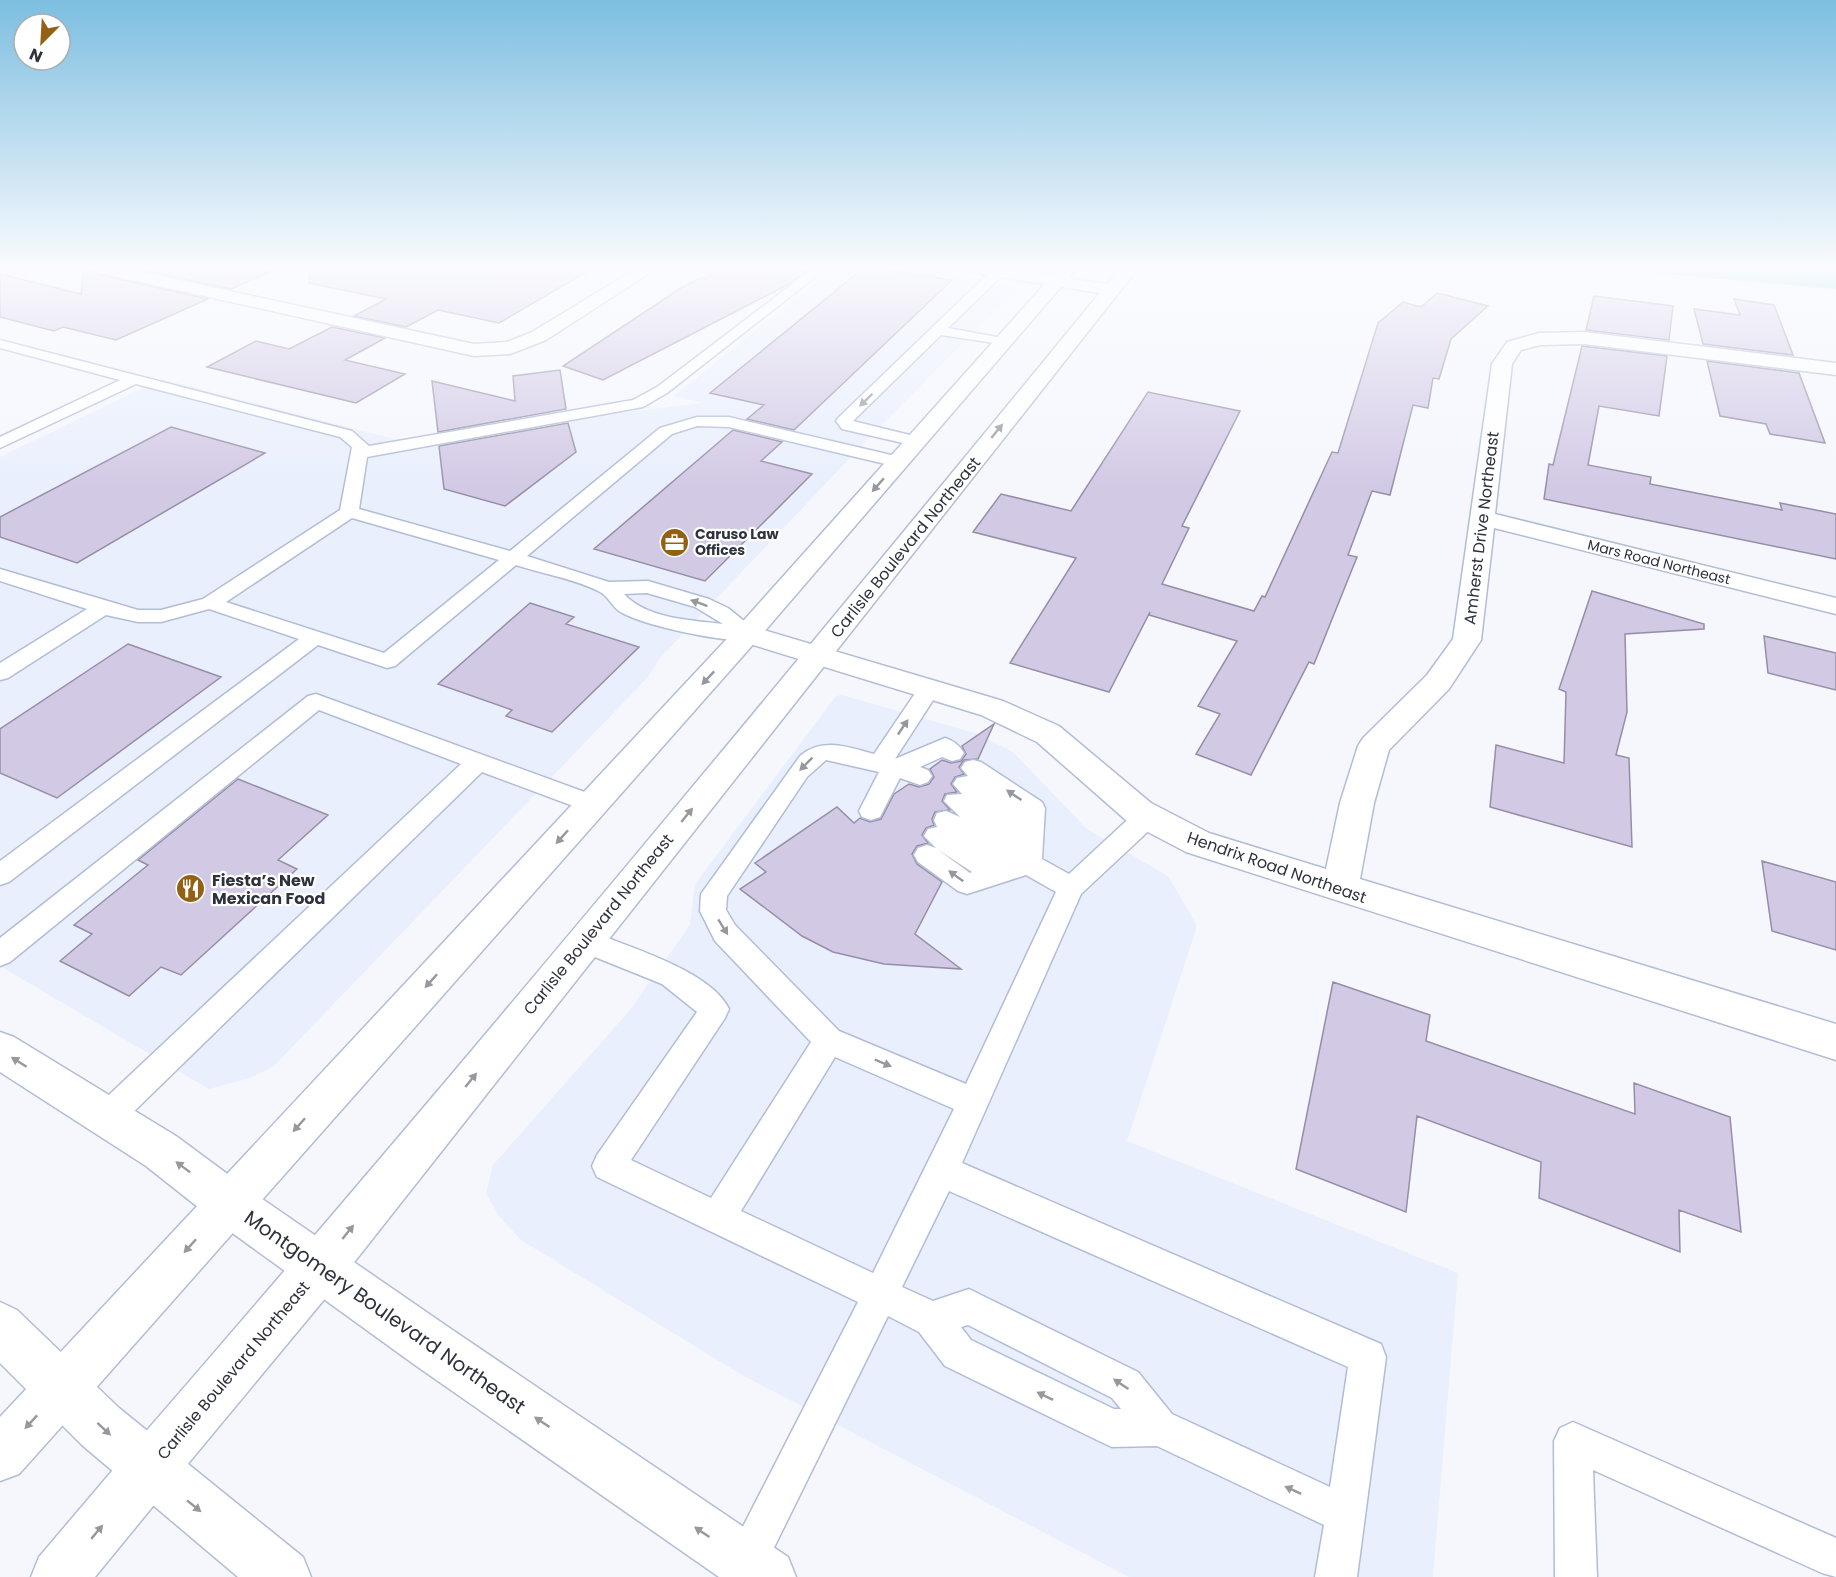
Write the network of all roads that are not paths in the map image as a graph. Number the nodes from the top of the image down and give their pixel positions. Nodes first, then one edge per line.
1 (431, 341) edge
2 (529, 341) edge
3 (726, 341) edge
4 (927, 341) edge
5 (995, 341) edge
6 (1070, 341) edge
7 (1533, 341) edge
8 (1605, 341) edge
9 (1003, 342) joint
10 (0, 344) edge
11 (1836, 369) edge
12 (134, 379) junction
13 (916, 441) junction
14 (0, 443) edge
15 (359, 453) junction
16 (898, 462) junction
17 (349, 512) junction
18 (1483, 518) junction
19 (513, 558) junction
20 (0, 575) edge
21 (210, 603) junction
22 (1836, 606) edge
23 (103, 608) junction
24 (747, 634) junction
25 (315, 637) junction
26 (817, 657) junction
27 (0, 673) edge
28 (928, 691) junction
29 (478, 762) junction
30 (592, 804) junction
31 (951, 810) junction
32 (1148, 817) junction
33 (1029, 864) junction
34 (0, 875) edge
35 (1071, 888) junction
36 (1340, 889) junction
37 (585, 941) junction
38 (0, 954) edge
39 (829, 1040) junction
40 (1836, 1042) edge
41 (0, 1050) edge
42 (973, 1102) junction
43 (107, 1117) junction
44 (942, 1171) junction
45 (229, 1203) junction
46 (717, 1219) junction
47 (320, 1267) junction
48 (880, 1297) junction
49 (0, 1327) edge
50 (61, 1389) junction
51 (0, 1455) edge
52 (148, 1470) junction
53 (1346, 1515) junction
54 (1836, 1559) edge
55 (757, 1569) edge
56 (59, 1577) edge
57 (283, 1577) edge
58 (1336, 1577) edge
59 (1576, 1577) edge

1 - 2 main road
3 - 15 lane
4 -> 13 lane
5 - 9 lane
26 -> 6 main road, Carlisle Boulevard Northeast
7 - 18 main road, Amherst Drive Northeast
8 - 11 main road, Amherst Drive Northeast
9 - 13 main road
10 - 12 lane
12 - 14 lane
12 - 15 lane
13 - 16 main road
15 - 17 lane
16 - 19 lane
16 -> 24 main road
17 - 19 lane
17 - 21 lane
18 - 22 main road, Mars Road Northeast
18 - 36 main road, Amherst Drive Northeast
19 - 24 lane
19 - 25 lane
20 - 23 lane
21 - 23 lane
21 - 25 lane
23 - 27 lane
24 - 26 main road, Hendrix Road Northeast
24 -> 30 main road
25 - 34 lane
26 - 28 main road, Hendrix Road Northeast
37 -> 26 main road, Carlisle Boulevard Northeast
28 - 32 main road, Hendrix Road Northeast
28 - 39 lane
29 - 30 lane
29 - 38 lane
29 - 43 lane
30 -> 45 main road
31 - 33 lane
33 -> 31 lane
33 -> 31 lane
32 - 35 lane
32 - 36 main road, Hendrix Road Northeast
33 - 35 lane
35 - 42 lane
36 - 40 main road, Hendrix Road Northeast
37 - 46 lane
47 -> 37 main road, Carlisle Boulevard Northeast
39 -> 42 lane
39 - 46 lane
43 -> 41 main road, Montgomery Boulevard Northeast
42 - 44 lane
45 -> 43 main road, Montgomery Boulevard Northeast
44 - 48 lane
44 - 53 lane
45 - 47 main road, Montgomery Boulevard Northeast
45 -> 50 main road
46 - 48 lane
47 - 52 main road, Carlisle Boulevard Northeast
55 -> 47 main road, Montgomery Boulevard Northeast
53 -> 48 lane
48 - 55 lane
49 - 50 main road
50 -> 51 main road
50 -> 52 main road
56 -> 52 main road, Carlisle Boulevard Northeast
52 -> 57 main road
53 - 58 lane
54 - 59 lane

